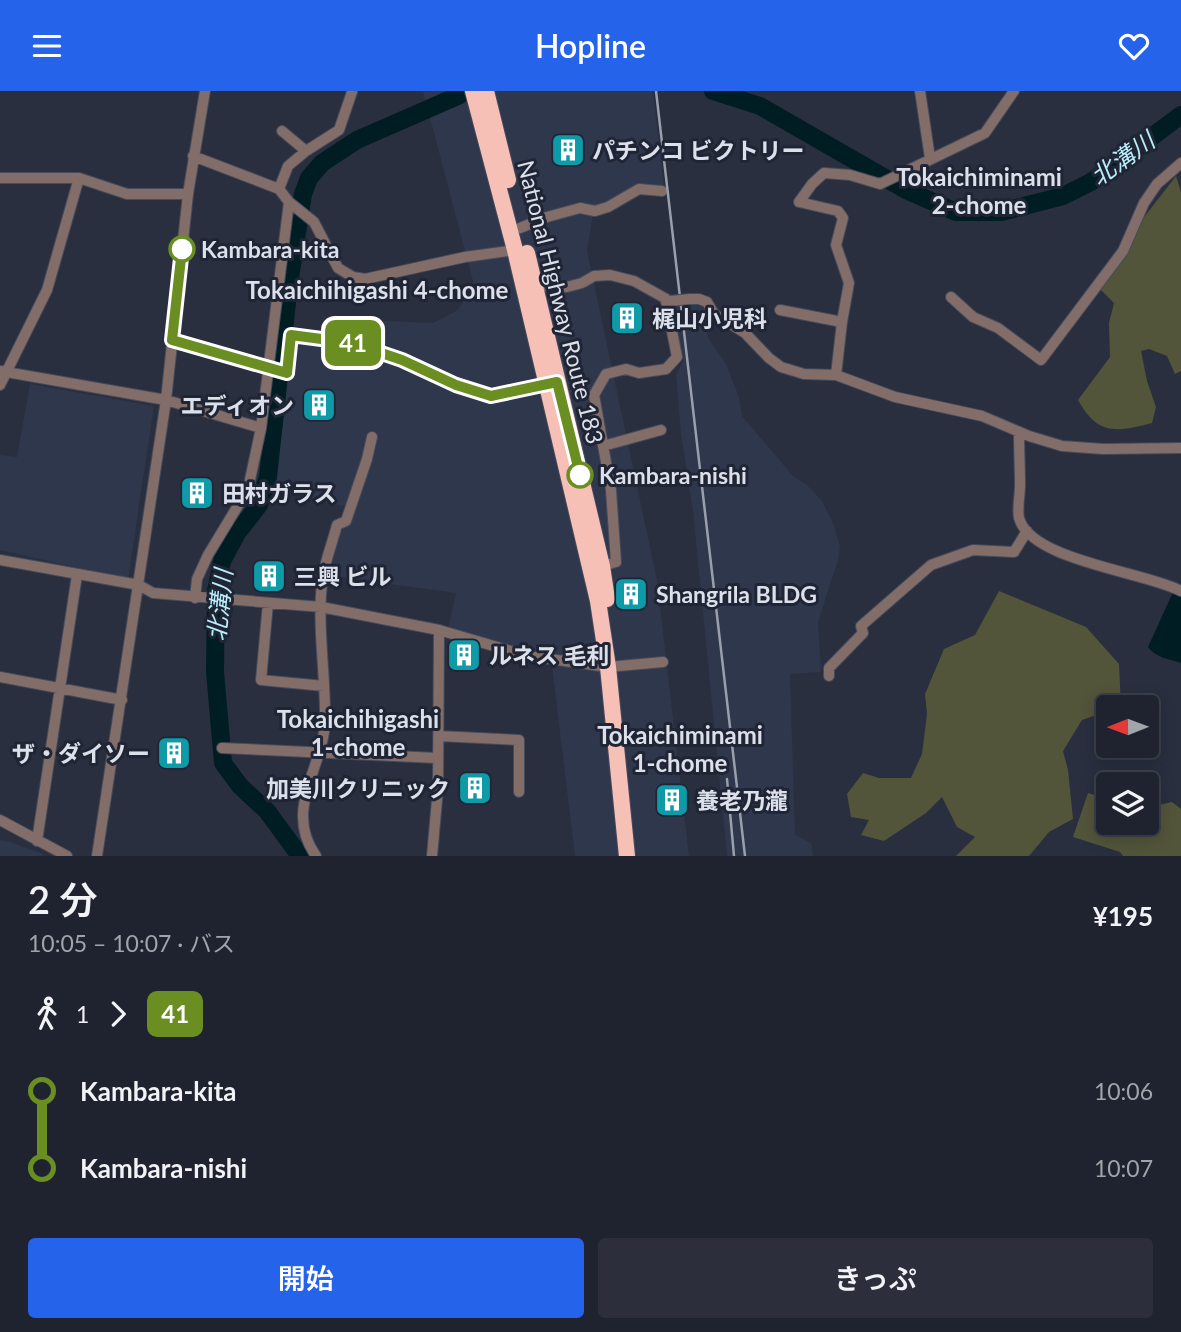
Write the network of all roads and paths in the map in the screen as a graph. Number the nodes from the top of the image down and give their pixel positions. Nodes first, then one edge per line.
1 (205, 91) edge
2 (473, 91) edge
3 (486, 91) edge
4 (496, 91) edge
5 (920, 91) edge
6 (1014, 91) edge
7 (352, 92) edge
8 (282, 131) dead end
9 (496, 132) junction
10 (306, 151) junction
11 (193, 156) junction
12 (930, 158) junction
13 (1181, 163) edge
14 (0, 178) edge
15 (79, 178) junction
16 (279, 189) junction
17 (662, 191) dead end
18 (188, 194) junction
19 (289, 202) junction
20 (520, 228) junction
21 (515, 250) junction
22 (530, 286) junction
23 (951, 297) dead end
24 (668, 301) junction
25 (780, 310) dead end
26 (842, 322) junction
27 (172, 340) junction
28 (267, 367) junction
29 (3, 371) edge
30 (836, 375) junction
31 (552, 383) junction
32 (0, 385) edge
33 (166, 400) junction
34 (261, 428) junction
35 (661, 430) dead end
36 (1019, 432) junction
37 (372, 437) dead end
38 (603, 446) junction
39 (1181, 448) edge
40 (1027, 531) junction
41 (0, 561) edge
42 (602, 566) junction
43 (77, 575) junction
44 (139, 585) junction
45 (1181, 591) edge
46 (195, 598) junction
47 (268, 603) junction
48 (321, 607) junction
49 (439, 630) junction
50 (663, 662) dead end
51 (612, 667) junction
52 (829, 676) dead end
53 (0, 677) edge
54 (324, 686) junction
55 (60, 688) junction
56 (122, 699) junction
57 (439, 736) junction
58 (222, 748) dead end
59 (317, 753) junction
60 (437, 758) junction
61 (519, 792) dead end
62 (0, 820) edge
63 (37, 841) junction
64 (67, 856) edge
65 (97, 856) edge
66 (316, 856) edge
67 (432, 856) edge
68 (627, 856) edge
69 (638, 856) edge

1 - 11 street
2 - 21 highway, National Highway Route 183
3 - 9 highway, National Highway Route 183
4 - 9 highway
5 - 12 street
6 - 12 street
7 - 10 street
8 - 10 street
9 - 20 highway, National Highway Route 183
10 - 16 street
11 - 16 street
11 - 18 street
12 - 26 street
13 - 23 street
14 - 15 street
15 - 18 street
15 - 29 street
16 - 19 street
17 - 20 street
18 - 27 street
19 - 21 street
19 - 28 street
20 - 22 highway, National Highway Route 183
21 - 22 highway, National Highway Route 183
22 - 24 street
22 - 31 highway, National Highway Route 183
24 - 30 street, bridge
24 - 38 street
25 - 26 street
26 - 30 street
27 - 28 street
27 - 33 street
28 - 31 street
28 - 34 street
29 - 32 street
29 - 33 street
30 - 36 street
31 - 42 highway, National Highway Route 183
31 - 51 highway, National Highway Route 183
33 - 34 street
33 - 44 street
34 - 46 street
35 - 38 street
36 - 39 street
36 - 40 street
37 - 48 street
38 - 42 street
40 - 45 street
40 - 52 street
41 - 43 street
42 - 51 highway, National Highway Route 183
43 - 44 street
43 - 55 street
44 - 46 street
44 - 56 street
46 - 47 street
47 - 48 street
47 - 54 street
48 - 49 street
48 - 54 street
49 - 51 street
49 - 57 street
50 - 51 street
51 - 68 highway, National Highway Route 183
51 - 69 highway, National Highway Route 183
53 - 55 street
54 - 59 street
55 - 56 street
55 - 63 street
56 - 65 street
57 - 60 street
57 - 61 street
58 - 59 street
59 - 60 street
59 - 66 street
60 - 67 street
62 - 63 street
63 - 64 street

